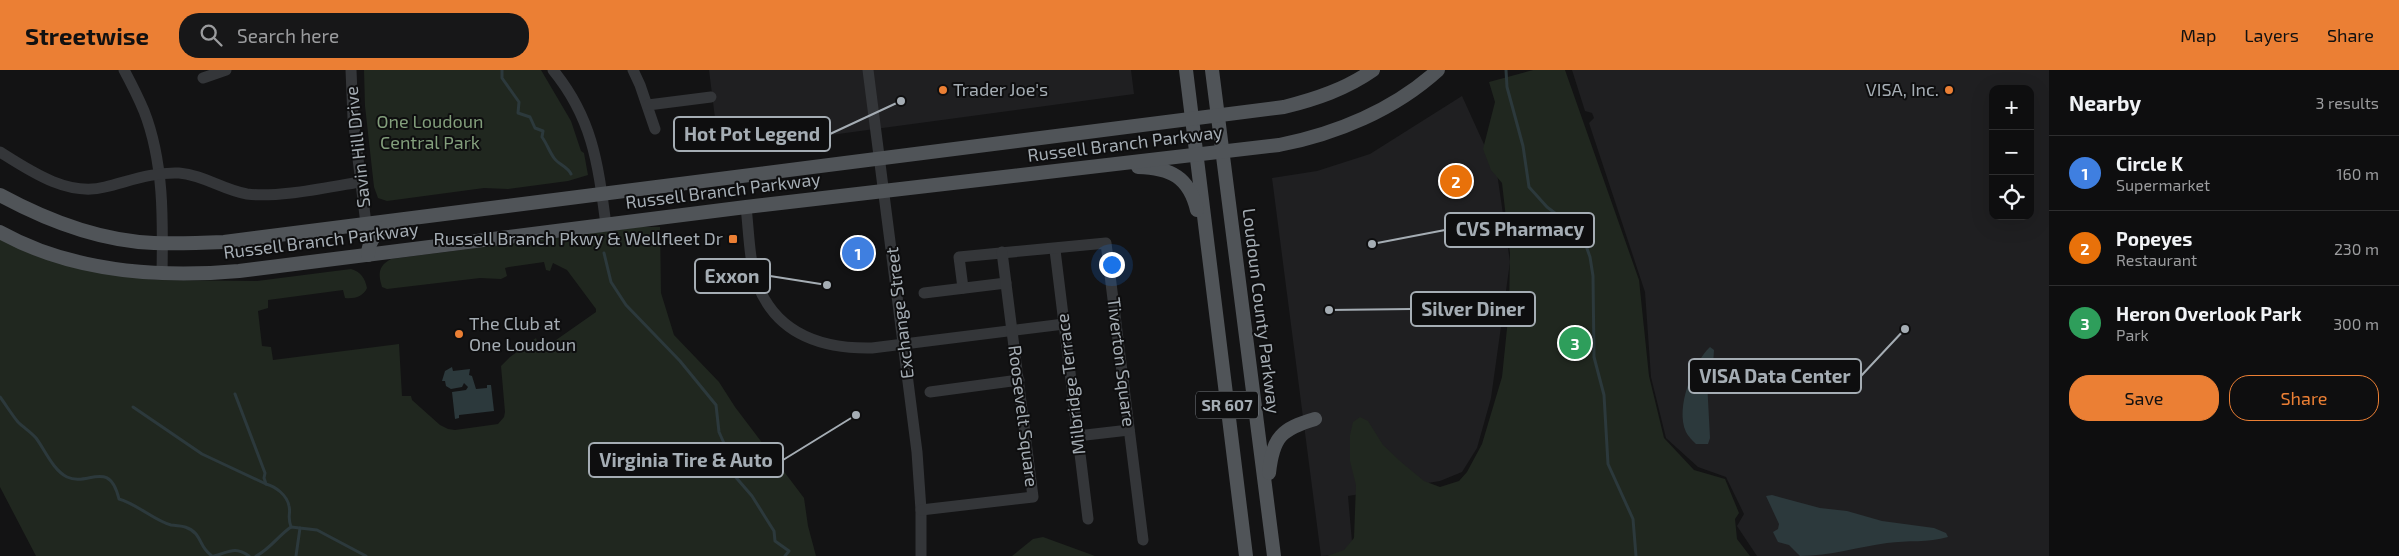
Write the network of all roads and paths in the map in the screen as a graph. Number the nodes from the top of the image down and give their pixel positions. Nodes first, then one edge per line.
1 (124, 70) edge
2 (226, 70) edge
3 (351, 70) edge
4 (553, 70) edge
5 (632, 70) edge
6 (868, 70) edge
7 (1186, 70) edge
8 (1212, 70) edge
9 (1373, 70) edge
10 (1438, 70) edge
11 (203, 78) dead end
12 (711, 97) dead end
13 (648, 105) junction
14 (1218, 115) junction
15 (1192, 118) junction
16 (655, 129) dead end
17 (1222, 151) junction
18 (0, 152) edge
19 (1197, 154) junction
20 (881, 160) junction
21 (1096, 166) junction
22 (158, 174) junction
23 (360, 182) junction
24 (885, 191) junction
25 (602, 194) junction
26 (0, 195) edge
27 (746, 207) junction
28 (405, 219) junction
29 (366, 224) junction
30 (606, 225) junction
31 (0, 232) edge
32 (162, 243) junction
33 (1055, 250) junction
34 (1002, 252) junction
35 (1208, 254) junction
36 (368, 255) junction
37 (162, 274) junction
38 (1006, 283) junction
39 (963, 288) junction
40 (924, 293) dead end
41 (1064, 324) junction
42 (1012, 331) junction
43 (903, 344) junction
44 (1019, 380) junction
45 (930, 392) dead end
46 (1315, 419) dead end
47 (1129, 430) junction
48 (1077, 436) junction
49 (1266, 496) junction
50 (921, 510) junction
51 (1088, 519) dead end
52 (1143, 540) dead end
53 (921, 556) edge
54 (1246, 556) edge
55 (1274, 556) edge

1 - 22 street
2 - 11 street
3 - 23 street, Savin Hill Drive
4 - 25 street
5 - 13 street
6 - 20 street, Exchange Street
7 - 15 main road, SR 607
8 - 14 main road, Loudoun County Parkway / SR 607
9 - 14 main road, Russell Branch Parkway
10 - 17 main road, Russell Branch Parkway
12 - 13 street
13 - 16 street
14 - 15 main road, Russell Branch Parkway
14 - 17 main road, Loudoun County Parkway / SR 607
15 - 19 main road, SR 607
15 - 20 main road, Russell Branch Parkway
17 - 19 main road, Russell Branch Parkway
17 - 49 main road, Loudoun County Parkway / SR 607
18 - 22 street
19 - 21 main road, Russell Branch Parkway
19 - 35 main road, SR 607
20 - 24 street, Exchange Street
20 - 25 main road, Russell Branch Parkway
21 - 24 main road, Russell Branch Parkway
21 - 35 main road
22 - 23 street
22 - 32 street
23 - 29 street, Savin Hill Drive
24 - 27 main road, Russell Branch Parkway
24 - 43 street, Exchange Street
25 - 28 main road, Russell Branch Parkway
25 - 30 street
26 - 32 main road, Russell Branch Parkway
27 - 30 main road, Russell Branch Parkway
27 - 43 street
28 - 29 main road, Russell Branch Parkway
28 - 36 main road
29 - 32 main road, Russell Branch Parkway
30 - 36 main road, Russell Branch Parkway
31 - 37 main road, Russell Branch Parkway
32 - 37 street
33 - 34 street, Tiverton Square
33 - 41 street, Milbridge Terrace
33 - 47 street, Tiverton Square
34 - 38 street, Roosevelt Square
34 - 39 street, Tiverton Square
35 - 54 main road, SR 607
36 - 37 main road, Russell Branch Parkway
38 - 39 street
38 - 42 street, Roosevelt Square
39 - 40 street
41 - 42 street
41 - 48 street, Milbridge Terrace
42 - 43 street
42 - 44 street, Roosevelt Square
43 - 50 street, Exchange Street
44 - 45 street
44 - 50 street, Roosevelt Square
46 - 49 main road
47 - 48 street
47 - 52 street, Tiverton Square
48 - 51 street, Milbridge Terrace
49 - 55 main road, Loudoun County Parkway / SR 607
50 - 53 street, Exchange Street

